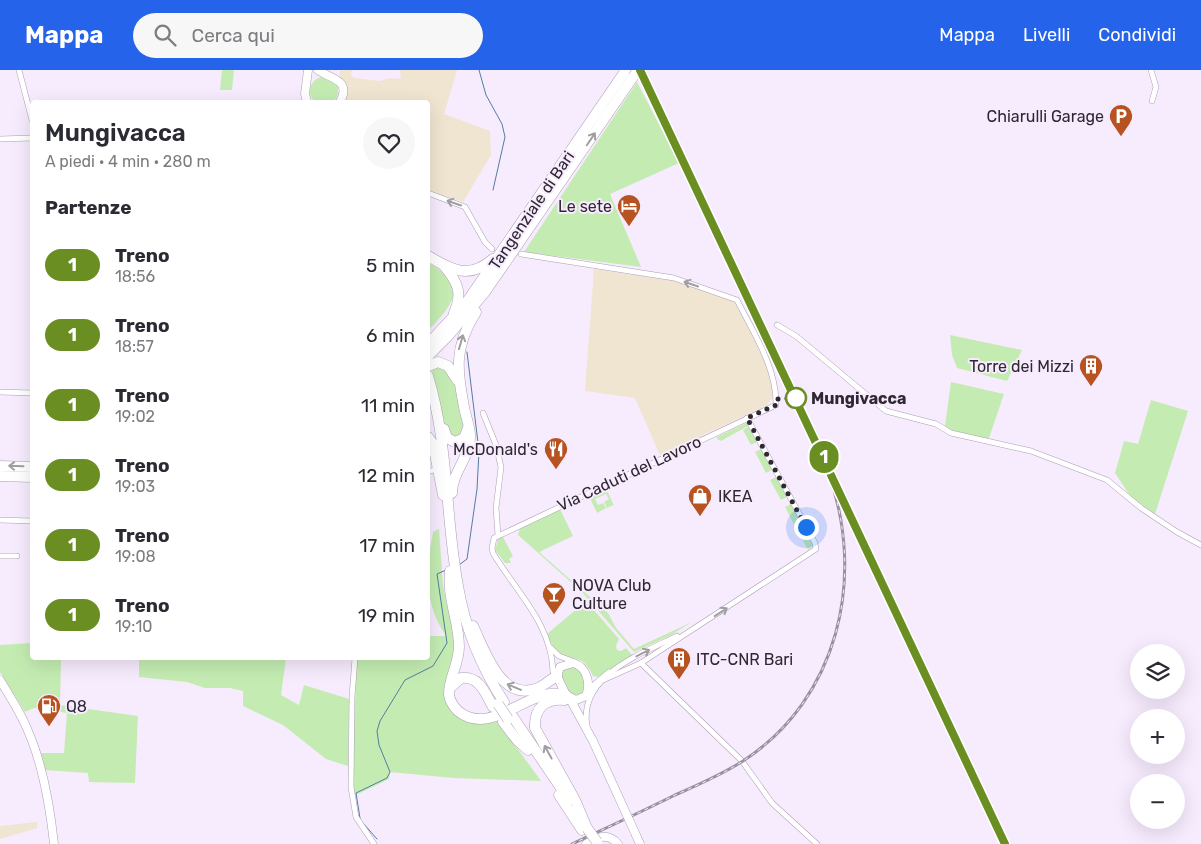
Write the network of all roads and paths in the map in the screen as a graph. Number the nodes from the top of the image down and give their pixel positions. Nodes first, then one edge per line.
1 (19, 70) edge
2 (308, 70) edge
3 (1151, 70) edge
4 (320, 72) edge
5 (631, 72) edge
6 (308, 81) junction
7 (305, 94) junction
8 (302, 100) edge
9 (306, 100) edge
10 (341, 100) edge
11 (1152, 101) dead end
12 (30, 112) edge
13 (30, 138) edge
14 (0, 140) edge
15 (430, 194) edge
16 (506, 246) junction
17 (492, 249) dead end
18 (521, 254) dead end
19 (430, 257) edge
20 (508, 260) junction
21 (441, 263) junction
22 (449, 323) junction
23 (777, 325) dead end
24 (430, 352) edge
25 (430, 353) edge
26 (430, 355) edge
27 (430, 380) edge
28 (430, 387) edge
29 (460, 390) junction
30 (0, 392) edge
31 (30, 393) edge
32 (430, 408) edge
33 (483, 413) dead end
34 (747, 418) junction
35 (468, 427) junction
36 (430, 440) edge
37 (0, 466) edge
38 (30, 467) edge
39 (432, 471) edge
40 (0, 476) edge
41 (30, 477) edge
42 (443, 495) junction
43 (0, 520) edge
44 (30, 521) edge
45 (452, 530) junction
46 (498, 535) junction
47 (1201, 545) edge
48 (0, 556) edge
49 (17, 556) dead end
50 (454, 575) junction
51 (701, 624) junction
52 (550, 646) junction
53 (355, 660) edge
54 (641, 663) junction
55 (577, 664) junction
56 (618, 667) junction
57 (554, 676) junction
58 (0, 680) edge
59 (603, 680) junction
60 (449, 690) junction
61 (588, 690) junction
62 (542, 696) junction
63 (568, 697) junction
64 (498, 704) junction
65 (508, 719) junction
66 (587, 727) junction
67 (585, 828) junction
68 (596, 843) edge
69 (54, 844) edge
70 (374, 844) edge
71 (586, 844) edge
72 (618, 844) edge
73 (640, 844) edge
74 (817, 844) edge

1 - 12 street
2 - 6 main road
3 - 11 street
4 - 6 main road
4 - 10 main road
5 - 16 highway, Tangenziale di Bari
20 -> 5 highway, Tangenziale di Bari
6 - 7 main road
7 - 8 main road
7 - 9 main road
13 - 14 street
17 -> 15 street
16 - 21 highway
16 - 22 highway, Tangenziale di Bari
34 -> 18 street, Via Caduti del Lavoro
19 - 21 highway
20 - 25 highway, Tangenziale di Bari
29 -> 20 highway
21 - 22 highway
22 - 24 highway, Tangenziale di Bari
23 - 47 street
26 - 29 highway
27 - 35 highway
28 - 45 highway
29 - 35 highway
30 - 31 street
32 - 42 highway
33 - 46 street
34 - 46 street, Via Caduti del Lavoro
51 -> 34 street
35 - 45 highway
36 - 39 highway
38 -> 37 highway
39 - 42 highway
40 - 41 highway
42 - 50 highway
43 - 44 street
45 - 50 highway
46 - 52 street
48 - 49 street
57 -> 50 highway
50 - 60 highway
50 - 64 highway
51 - 54 street
56 -> 51 street
52 - 55 street
52 - 57 street
53 - 70 street
54 - 59 street
54 - 74 street
55 - 57 main road
55 - 61 main road
56 - 59 street
56 - 61 street
57 - 62 highway
57 - 63 main road
58 - 69 main road
59 - 66 street
60 - 62 highway
60 - 64 highway
61 - 63 main road
62 - 63 highway
63 - 66 main road
67 -> 63 highway
64 - 65 highway
65 - 67 highway
65 - 67 highway
66 - 73 main road, bridge
67 - 68 highway, bridge
71 - 72 main road

